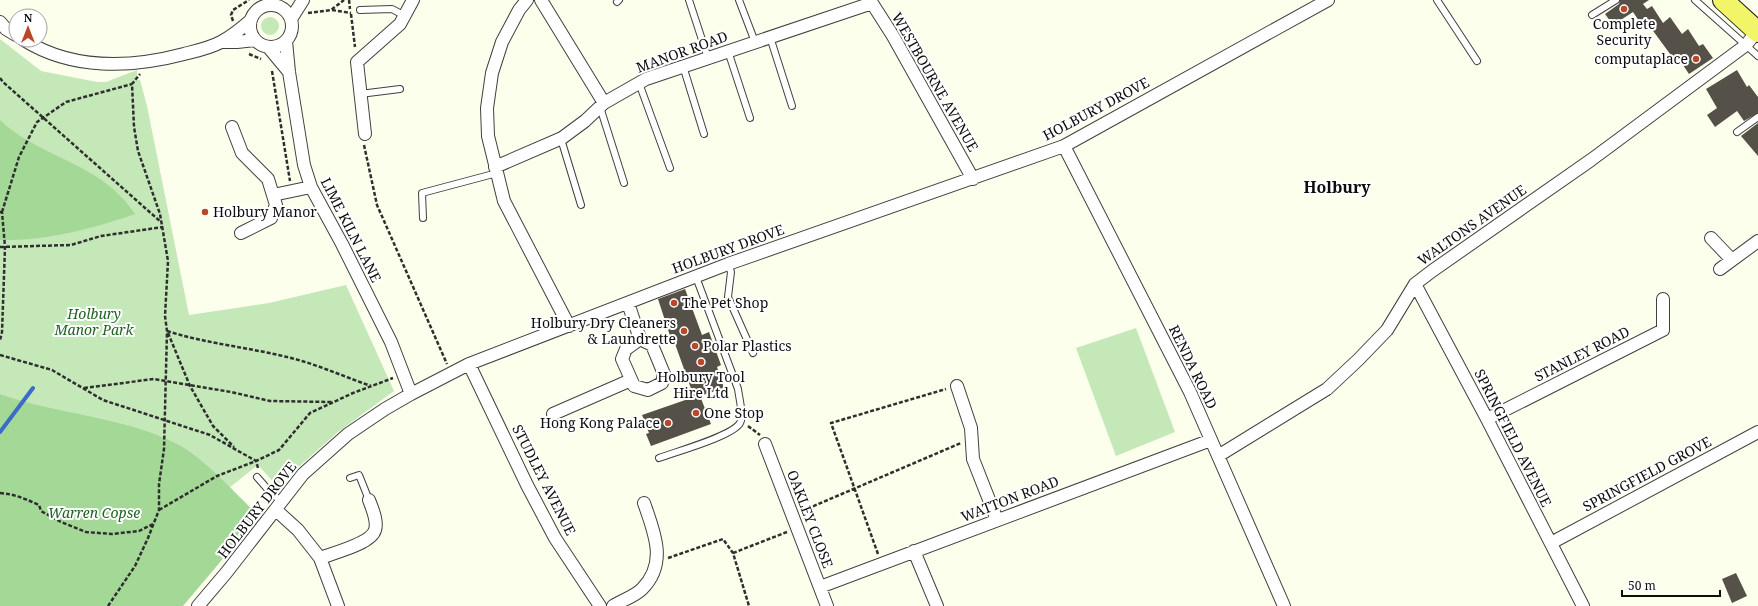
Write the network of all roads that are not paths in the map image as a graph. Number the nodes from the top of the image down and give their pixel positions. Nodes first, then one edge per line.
1 (413, 0) edge
2 (527, 0) edge
3 (541, 0) edge
4 (689, 0) edge
5 (739, 0) edge
6 (1328, 0) edge
7 (1437, 0) edge
8 (1616, 0) edge
9 (1695, 0) edge
10 (1723, 0) edge
11 (871, 2) edge
12 (298, 7) edge
13 (282, 9) junction
14 (360, 10) dead end
15 (1592, 15) dead end
16 (405, 16) junction
17 (251, 20) junction
18 (0, 22) edge
19 (8, 30) edge
20 (1754, 36) edge
21 (236, 37) junction
22 (770, 37) junction
23 (255, 40) junction
24 (286, 41) junction
25 (755, 42) junction
26 (38, 48) edge
27 (269, 48) junction
28 (728, 51) junction
29 (1758, 56) edge
30 (708, 58) junction
31 (1477, 61) dead end
32 (683, 66) junction
33 (290, 72) junction
34 (639, 83) junction
35 (400, 89) dead end
36 (360, 94) junction
37 (602, 105) junction
38 (792, 106) dead end
39 (1758, 117) edge
40 (750, 118) dead end
41 (232, 127) dead end
42 (1738, 132) dead end
43 (365, 134) road end
44 (704, 134) dead end
45 (561, 138) junction
46 (1064, 146) junction
47 (670, 168) dead end
48 (496, 170) junction
49 (973, 179) junction
50 (624, 183) dead end
51 (311, 187) junction
52 (273, 195) junction
53 (581, 205) dead end
54 (423, 218) dead end
55 (241, 233) dead end
56 (1712, 238) dead end
57 (1758, 241) edge
58 (1732, 260) junction
59 (728, 264) junction
60 (1720, 269) dead end
61 (696, 277) junction
62 (1415, 284) junction
63 (1663, 299) dead end
64 (628, 303) junction
65 (569, 326) junction
66 (640, 339) junction
67 (753, 353) dead end
68 (469, 364) junction
69 (631, 380) junction
70 (957, 386) road end
71 (411, 394) junction
72 (552, 414) dead end
73 (1487, 418) junction
74 (1758, 432) edge
75 (1211, 440) junction
76 (765, 444) road end
77 (1218, 456) junction
78 (659, 458) dead end
79 (257, 477) dead end
80 (350, 478) dead end
81 (369, 500) joint
82 (644, 503) dead end
83 (279, 506) junction
84 (997, 520) junction
85 (1551, 543) junction
86 (914, 552) junction
87 (320, 558) junction
88 (820, 587) junction
89 (198, 606) edge
90 (338, 606) edge
91 (600, 606) edge
92 (613, 606) edge
93 (827, 606) edge
94 (937, 606) edge
95 (1284, 606) edge
96 (1583, 606) edge

1 - 16 street
2 - 48 street
3 - 37 street
4 - 30 lane
5 - 25 lane
6 - 46 street, HOLBURY DROVE
7 - 31 lane
8 - 15 lane
9 - 20 lane
10 - 20 main road
11 - 22 street, MANOR ROAD
11 - 49 street, WESTBOURNE AVENUE
12 - 13 street
12 - 13 street
12 - 24 street
13 - 17 street
14 - 16 lane
16 - 36 street
17 - 21 street
17 - 23 street
18 - 19 street
20 - 29 lane
20 - 62 street, WALTONS AVENUE
21 - 23 street
21 - 26 street
22 - 25 street, MANOR ROAD
22 - 38 lane
23 - 27 street
24 - 27 street
24 - 33 street, LIME KILN LANE
25 - 28 street, MANOR ROAD
27 - 33 street
28 - 30 street, MANOR ROAD
28 - 40 lane
30 - 32 street, MANOR ROAD
32 - 34 street, MANOR ROAD
32 - 44 lane
33 - 51 street, LIME KILN LANE
34 - 37 street, MANOR ROAD
34 - 47 lane
35 - 36 lane
36 - 43 street
37 - 45 street, MANOR ROAD
37 - 50 lane
39 - 42 lane
41 - 52 street
45 - 48 street, MANOR ROAD
45 - 53 lane
46 - 49 street, HOLBURY DROVE
46 - 75 street, RENDA ROAD
48 - 54 lane
48 - 65 street
49 - 59 street, HOLBURY DROVE
51 - 52 street
51 - 71 street, LIME KILN LANE
52 - 55 street
56 - 58 street
57 - 58 street
58 - 60 street
59 - 61 street, HOLBURY DROVE
59 - 67 lane
61 - 64 street, HOLBURY DROVE
61 - 78 lane
62 - 73 street, SPRINGFIELD AVENUE
62 - 77 street, WALTONS AVENUE
63 - 73 street, STANLEY ROAD
64 - 65 street, HOLBURY DROVE
64 - 66 street
65 - 68 street, HOLBURY DROVE
66 - 69 street
66 - 69 street
68 - 71 street, HOLBURY DROVE
68 - 91 street, STUDLEY AVENUE
69 - 72 street
70 - 84 street
71 - 83 street, HOLBURY DROVE
73 - 85 street, SPRINGFIELD AVENUE
74 - 85 street, SPRINGFIELD GROVE
75 - 77 street, RENDA ROAD
75 - 84 street, WATTON ROAD
76 - 88 street, OAKLEY CLOSE
77 - 95 street, RENDA ROAD
79 - 83 lane
80 - 81 lane
81 - 87 street
82 - 92 street
83 - 87 street
83 - 89 street, HOLBURY DROVE
84 - 86 street, WATTON ROAD
85 - 96 street, SPRINGFIELD AVENUE
86 - 88 street, WATTON ROAD
86 - 94 street
87 - 90 street
88 - 93 street, OAKLEY CLOSE

